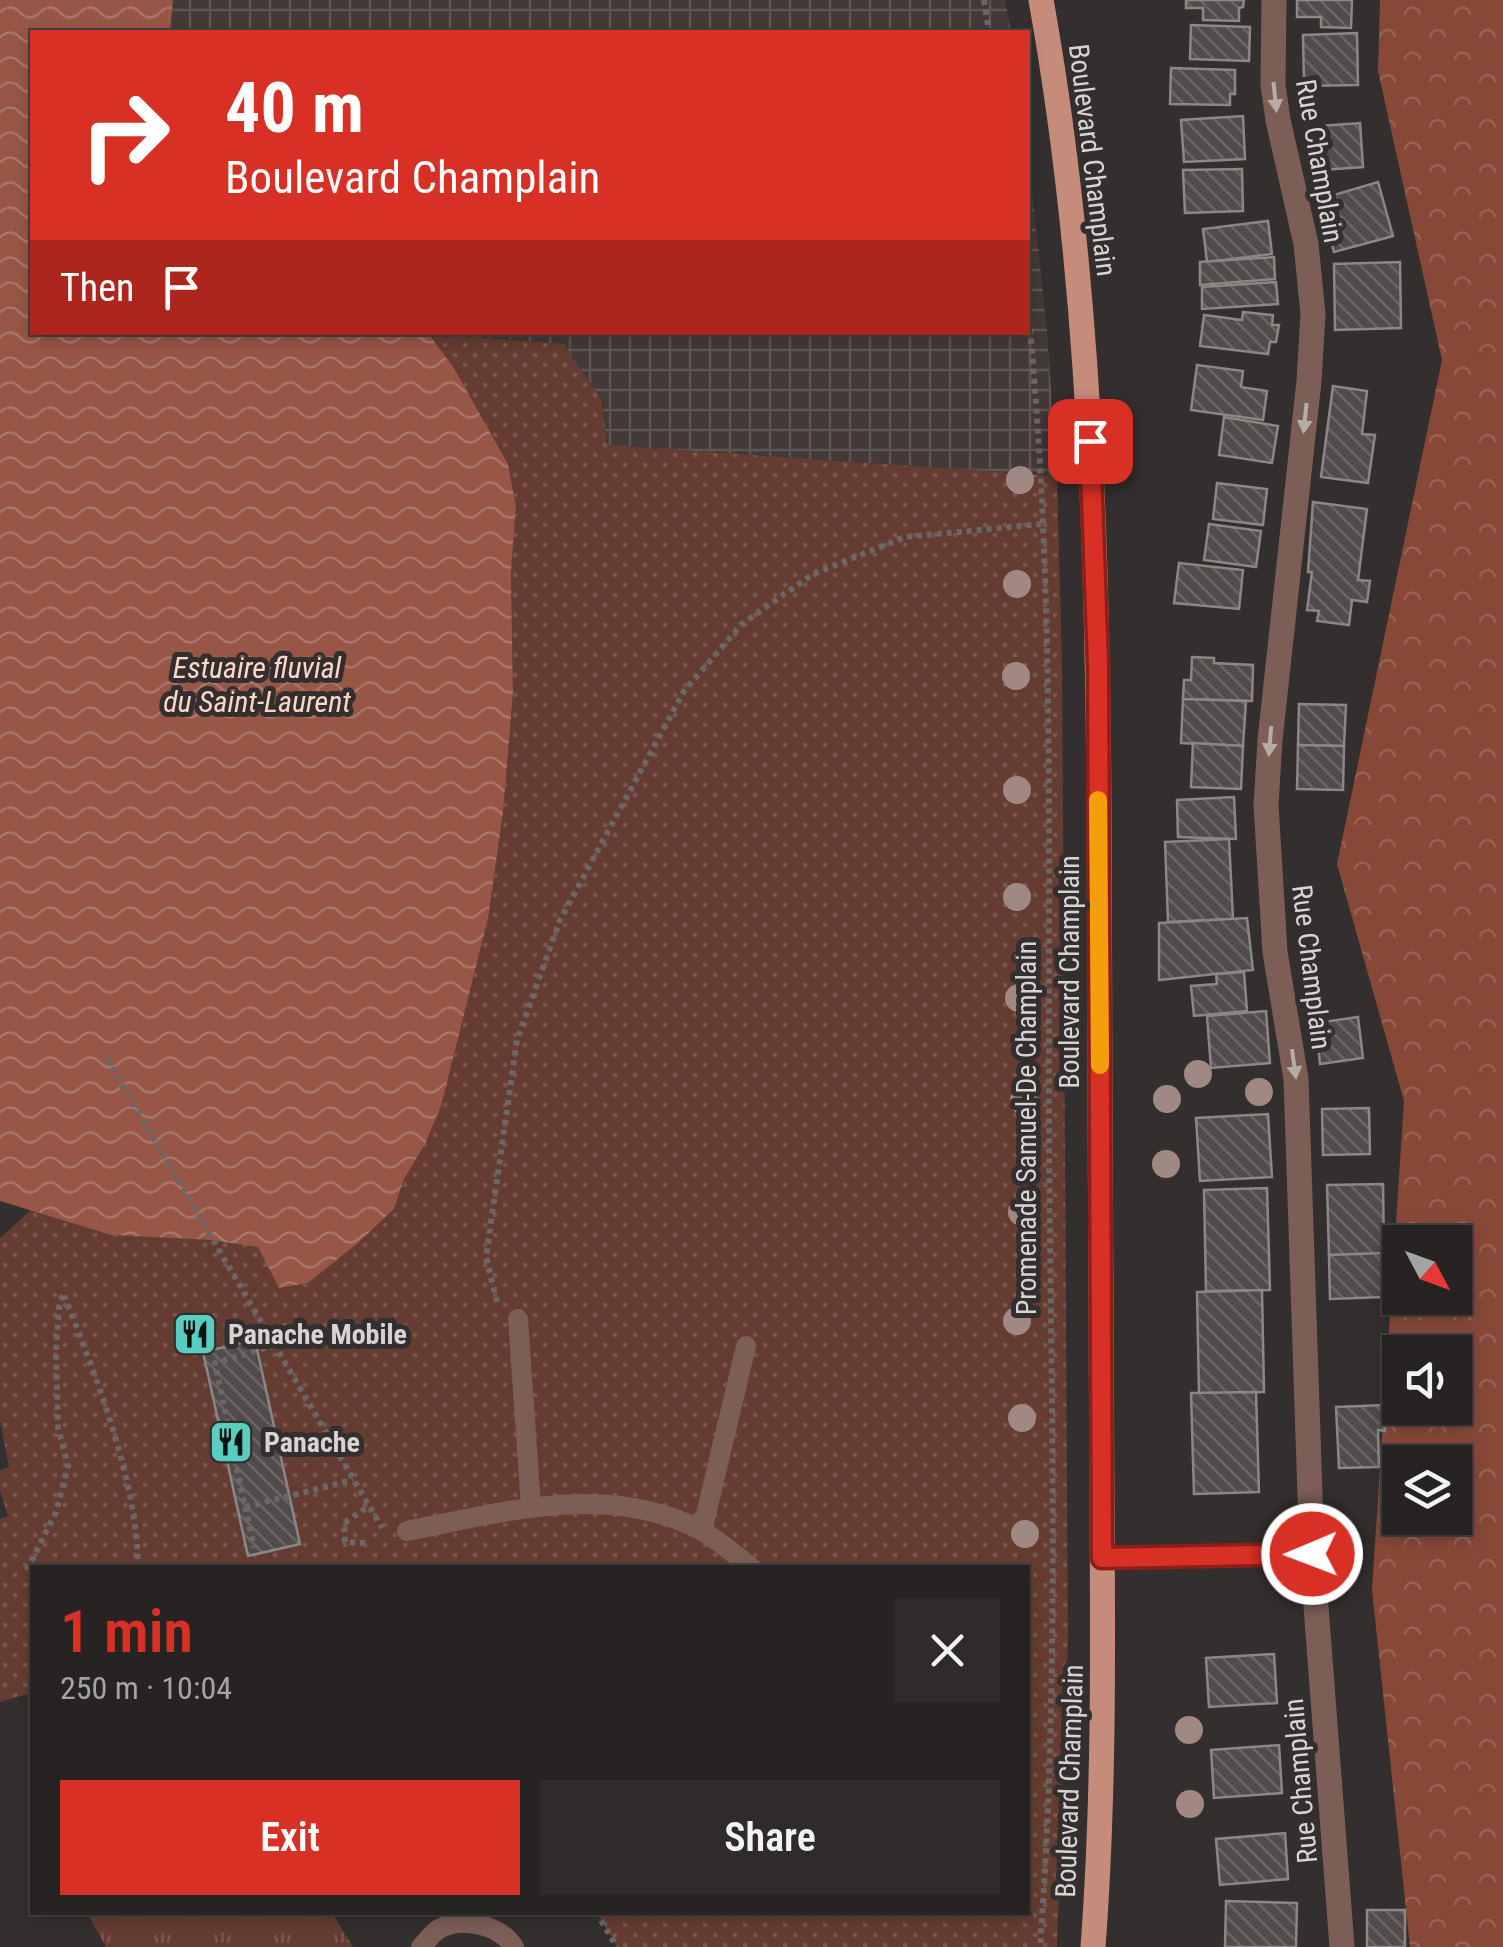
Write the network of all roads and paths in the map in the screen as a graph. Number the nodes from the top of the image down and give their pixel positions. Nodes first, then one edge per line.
1 (984, 0) edge
2 (1041, 0) edge
3 (1274, 0) edge
4 (989, 30) edge
5 (1030, 335) edge
6 (1043, 524) junction
7 (107, 1059) dead end
8 (497, 1302) dead end
9 (518, 1319) dead end
10 (274, 1346) junction
11 (746, 1346) dead end
12 (353, 1480) junction
13 (369, 1506) junction
14 (245, 1507) junction
15 (531, 1507) junction
16 (702, 1530) junction
17 (397, 1534) joint
18 (365, 1543) dead end
19 (254, 1548) dead end
20 (1312, 1554) junction
21 (1102, 1558) junction
22 (138, 1565) edge
23 (748, 1565) edge
24 (27, 1570) dead end
25 (598, 1915) edge
26 (421, 1947) edge
27 (514, 1947) edge
28 (617, 1947) edge
29 (1040, 1947) edge
30 (1093, 1947) edge
31 (1342, 1947) edge

1 - 4 path
2 - 21 main road, Boulevard Champlain
3 -> 20 street, Rue Champlain
5 - 6 path, Promenade Samuel-De Champlain
6 - 8 path
6 - 29 path, Promenade Samuel-De Champlain
7 - 10 path
9 - 15 lane
10 - 12 path
10 - 14 path
11 - 16 lane
12 - 13 path
12 - 14 path
13 - 17 path
13 - 18 path
14 - 19 path
15 - 16 lane
15 - 17 lane
16 - 23 lane
20 - 21 lane
20 - 31 street, Rue Champlain
21 - 30 main road, Boulevard Champlain
22 - 24 path
25 - 28 path
26 - 27 lane

